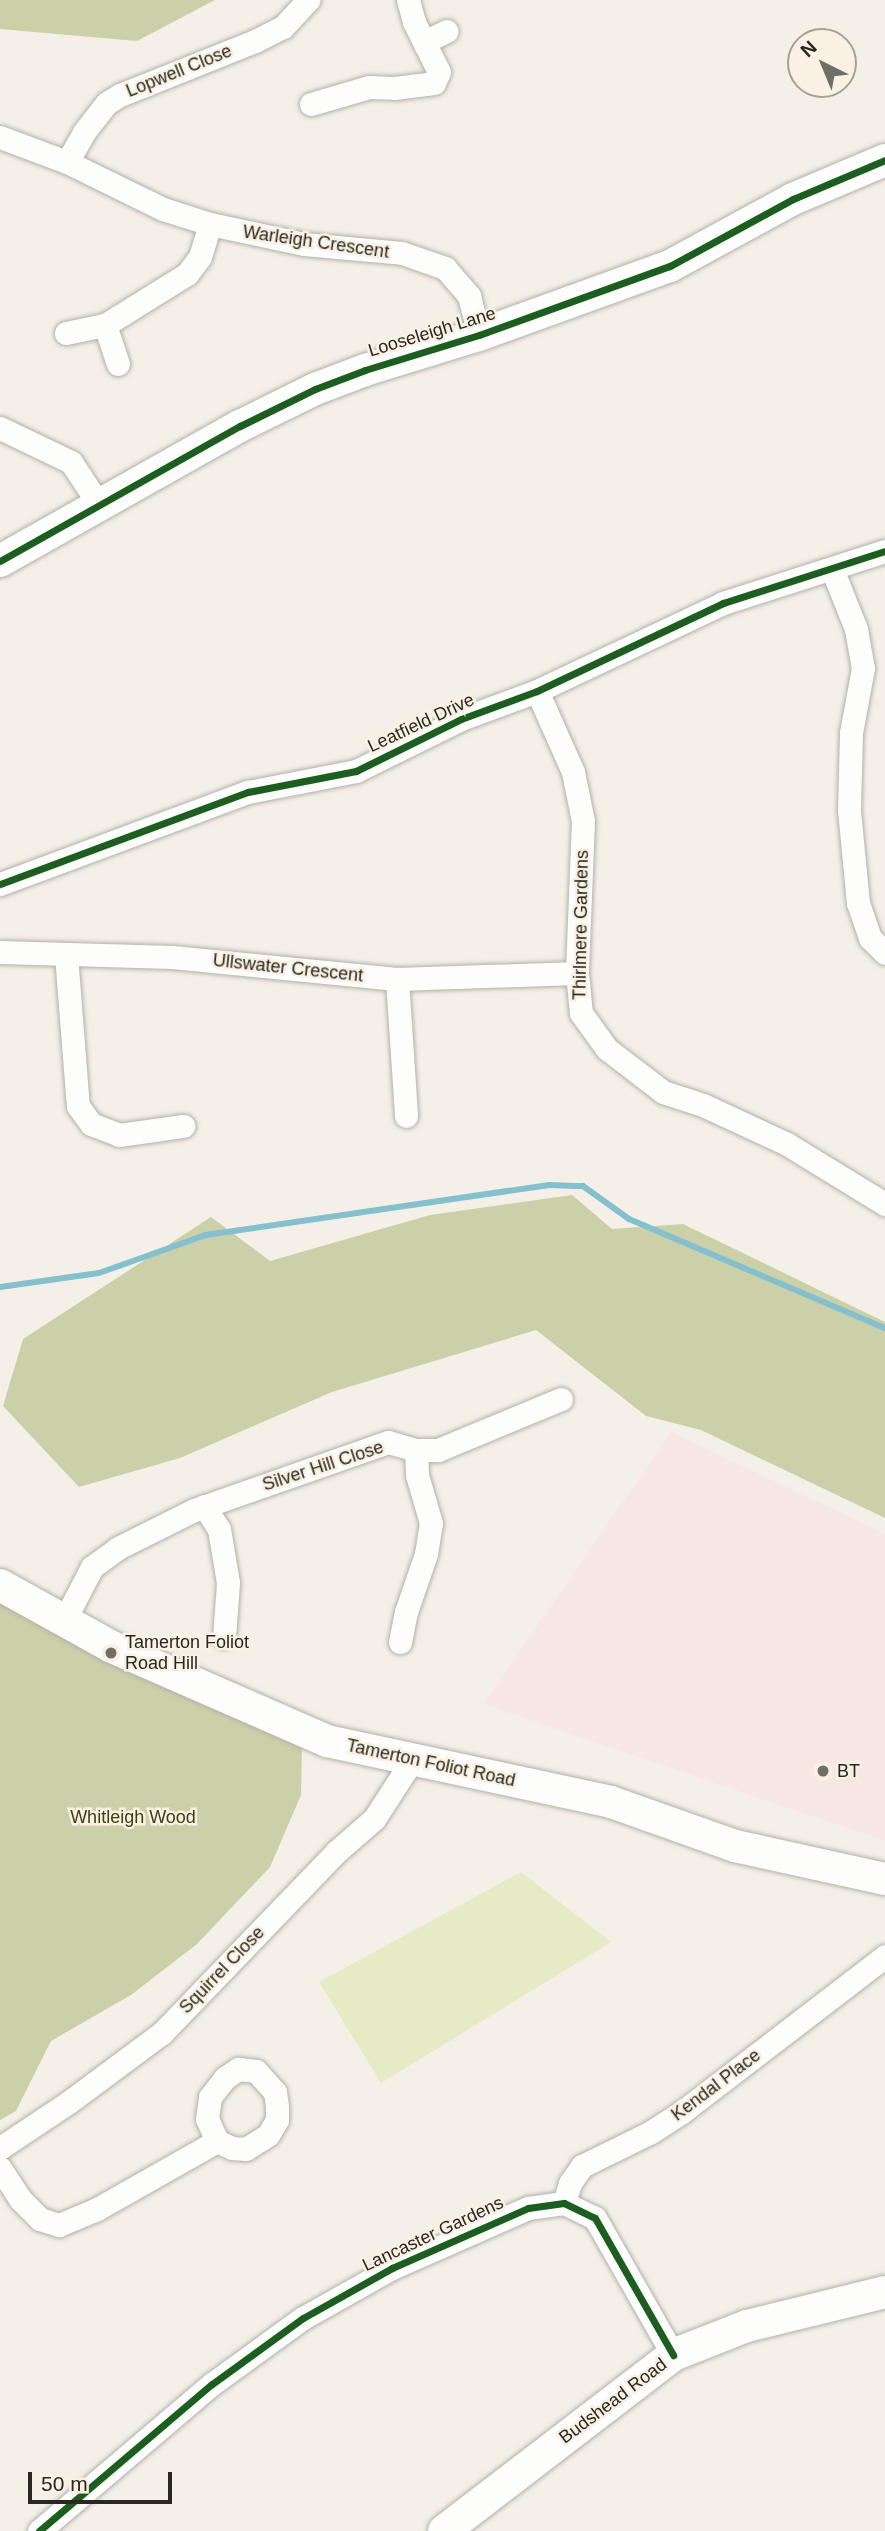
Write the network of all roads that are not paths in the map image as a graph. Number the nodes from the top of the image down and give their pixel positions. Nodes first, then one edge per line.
1 (309, 0) edge
2 (408, 0) edge
3 (447, 31) dead end
4 (424, 42) junction
5 (311, 104) dead end
6 (0, 137) edge
7 (885, 160) edge
8 (67, 162) junction
9 (210, 224) junction
10 (105, 325) junction
11 (66, 334) dead end
12 (479, 335) junction
13 (118, 364) dead end
14 (0, 428) edge
15 (100, 506) junction
16 (885, 551) edge
17 (0, 561) edge
18 (832, 569) junction
19 (537, 691) junction
20 (0, 884) edge
21 (0, 952) edge
22 (885, 953) edge
23 (66, 955) junction
24 (577, 973) junction
25 (397, 979) junction
26 (406, 1116) dead end
27 (183, 1126) dead end
28 (885, 1204) edge
29 (561, 1399) dead end
30 (416, 1450) junction
31 (204, 1506) junction
32 (0, 1585) edge
33 (64, 1620) junction
34 (224, 1637) dead end
35 (400, 1642) dead end
36 (413, 1759) junction
37 (885, 1879) edge
38 (881, 1967) edge
39 (217, 2141) dead end
40 (0, 2148) edge
41 (0, 2168) edge
42 (564, 2203) junction
43 (885, 2292) edge
44 (673, 2355) junction
45 (39, 2531) edge
46 (444, 2531) edge

1 - 8 street, Lopwell Close
2 - 4 street
3 - 4 street
4 - 5 street
6 - 8 street, Warleigh Crescent
7 - 12 street, Looseleigh Lane
8 - 9 street, Warleigh Crescent
9 - 10 street
9 - 12 street, Warleigh Crescent
10 - 11 street
10 - 13 street
12 - 15 street, Looseleigh Lane
14 - 15 street
15 - 17 street, Looseleigh Lane
16 - 18 street, Leatfield Drive
18 - 19 street, Leatfield Drive
18 - 22 street
19 - 20 street, Leatfield Drive
19 - 24 street, Thirlmere Gardens
21 - 23 street, Ullswater Crescent
23 - 25 street, Ullswater Crescent
23 - 27 street
24 - 25 street, Ullswater Crescent
24 - 28 street, Thirlmere Gardens
25 - 26 street
29 - 30 street, Silver Hill Close
30 - 31 street, Silver Hill Close
30 - 35 street
31 - 33 street, Silver Hill Close
31 - 34 street
32 - 33 street, Tamerton Foliot Road
33 - 36 street, Tamerton Foliot Road
36 - 37 street, Tamerton Foliot Road
36 - 40 street, Squirrel Close
38 - 42 street, Kendal Place
39 - 41 street
42 - 44 street
42 - 45 street, Lancaster Gardens
43 - 44 street, Budshead Road
44 - 46 street, Budshead Road

